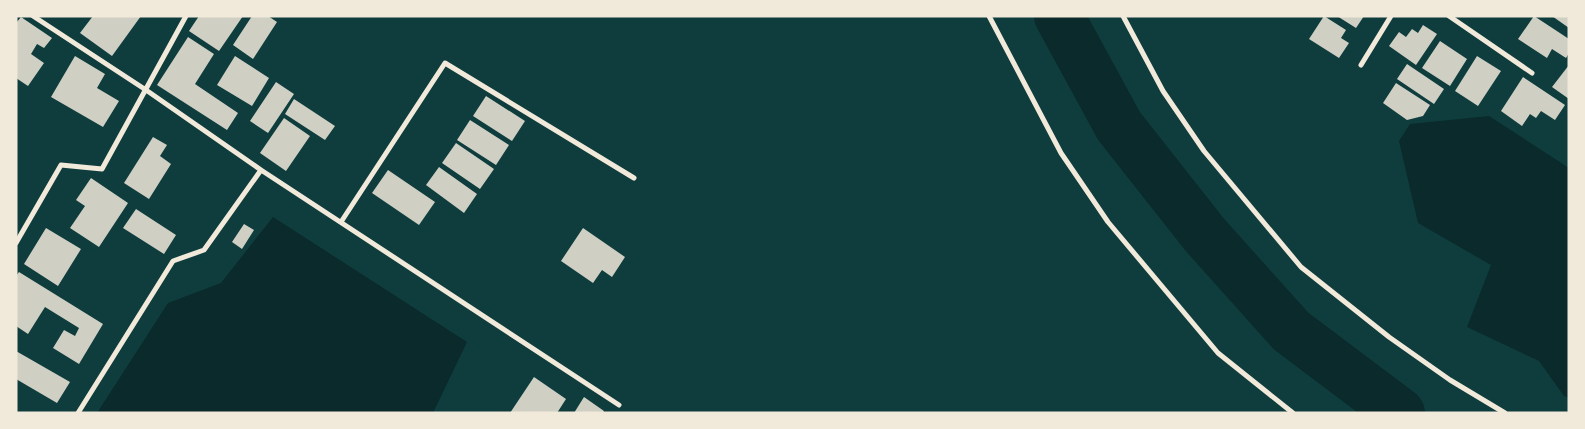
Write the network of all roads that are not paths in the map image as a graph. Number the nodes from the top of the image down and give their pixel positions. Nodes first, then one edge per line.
1 (33, 16) edge
2 (186, 16) edge
3 (989, 16) edge
4 (1123, 16) edge
5 (1391, 16) edge
6 (1449, 16) edge
7 (1361, 64) dead end
8 (1532, 73) dead end
9 (146, 90) junction
10 (262, 170) junction
11 (634, 178) dead end
12 (341, 222) junction
13 (16, 243) edge
14 (619, 405) dead end
15 (78, 413) edge
16 (1293, 413) edge
17 (1505, 413) edge

1 - 9 street
2 - 9 street
3 - 16 street
4 - 17 street
5 - 7 street
6 - 8 street
9 - 10 street
9 - 13 street
10 - 12 street
10 - 15 street
11 - 12 street
12 - 14 street

